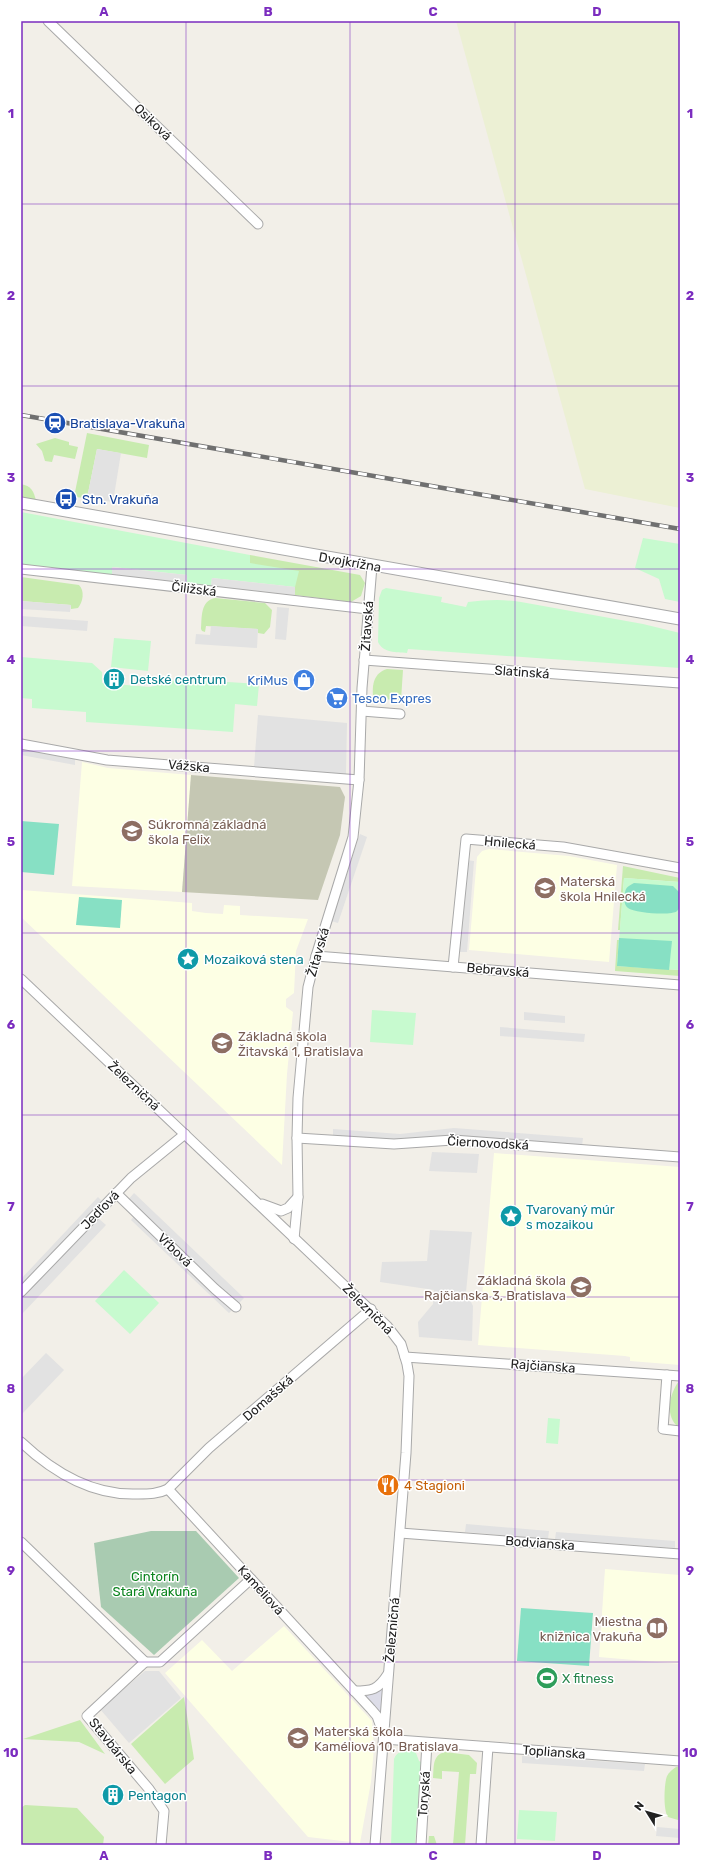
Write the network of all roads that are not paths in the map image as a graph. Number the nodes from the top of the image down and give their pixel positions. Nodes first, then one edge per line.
1 (48, 21) edge
2 (258, 224) dead end
3 (21, 503) edge
4 (372, 566) junction
5 (21, 569) edge
6 (368, 609) junction
7 (680, 619) edge
8 (364, 660) junction
9 (680, 683) edge
10 (362, 710) junction
11 (400, 714) dead end
12 (21, 744) edge
13 (358, 780) junction
14 (680, 868) edge
15 (316, 956) junction
16 (453, 967) junction
17 (21, 979) edge
18 (680, 985) edge
19 (185, 1134) junction
20 (296, 1138) junction
21 (680, 1157) edge
22 (116, 1193) junction
23 (298, 1197) junction
24 (255, 1201) junction
25 (294, 1239) junction
26 (21, 1292) edge
27 (236, 1306) dead end
28 (371, 1309) junction
29 (405, 1357) junction
30 (667, 1375) junction
31 (680, 1376) edge
32 (680, 1431) edge
33 (21, 1442) edge
34 (168, 1489) junction
35 (400, 1533) junction
36 (21, 1542) edge
37 (680, 1554) edge
38 (251, 1579) junction
39 (145, 1662) junction
40 (389, 1672) junction
41 (354, 1691) junction
42 (384, 1737) junction
43 (427, 1743) junction
44 (488, 1747) junction
45 (680, 1761) edge
46 (161, 1845) edge
47 (375, 1845) edge
48 (420, 1845) edge
49 (481, 1845) edge

1 - 2 street, Osiková
3 - 4 street, Dvojkrížna
4 - 6 street, Žitavská
4 - 7 street, Dvojkrížna
5 - 6 street, Čiližská
6 - 8 street, Žitavská
8 - 9 street, Slatinská
8 - 10 street, Žitavská
10 - 11 street
10 - 13 street, Žitavská
12 - 13 street, Vážska
13 - 15 street, Žitavská
14 - 16 street, Hnilecká
15 - 16 street, Bebravská
15 - 20 street, Žitavská
16 - 18 street, Bebravská
17 - 19 street, Železničná
19 - 22 street, Jedľová
19 - 24 street, Železničná
20 - 21 street, Čiernovodská
20 - 23 street, Žitavská
22 - 26 street, Jedľová
22 - 27 street, Vŕbová
23 - 24 street
23 - 25 street, Žitavská
24 - 25 street, Železničná
25 - 28 street, Železničná
28 - 29 street, Železničná
28 - 34 street, Domašská
29 - 30 street, Rajčianska
29 - 35 street, Železničná
30 - 31 street, Rajčianska
30 - 32 street
33 - 34 street
34 - 38 street, Kaméliová
35 - 37 street, Bodvianska
35 - 40 street, Železničná
36 - 39 street
38 - 39 street
38 - 41 street, Kaméliová
39 - 46 street, Stavbárska
40 - 41 street
40 - 42 street, Železničná
41 - 42 street, Kaméliová
42 - 43 street, Toplianska
42 - 47 street, Železničná
43 - 44 street, Toplianska
43 - 48 street, Toryská
44 - 45 street, Toplianska
44 - 49 street

